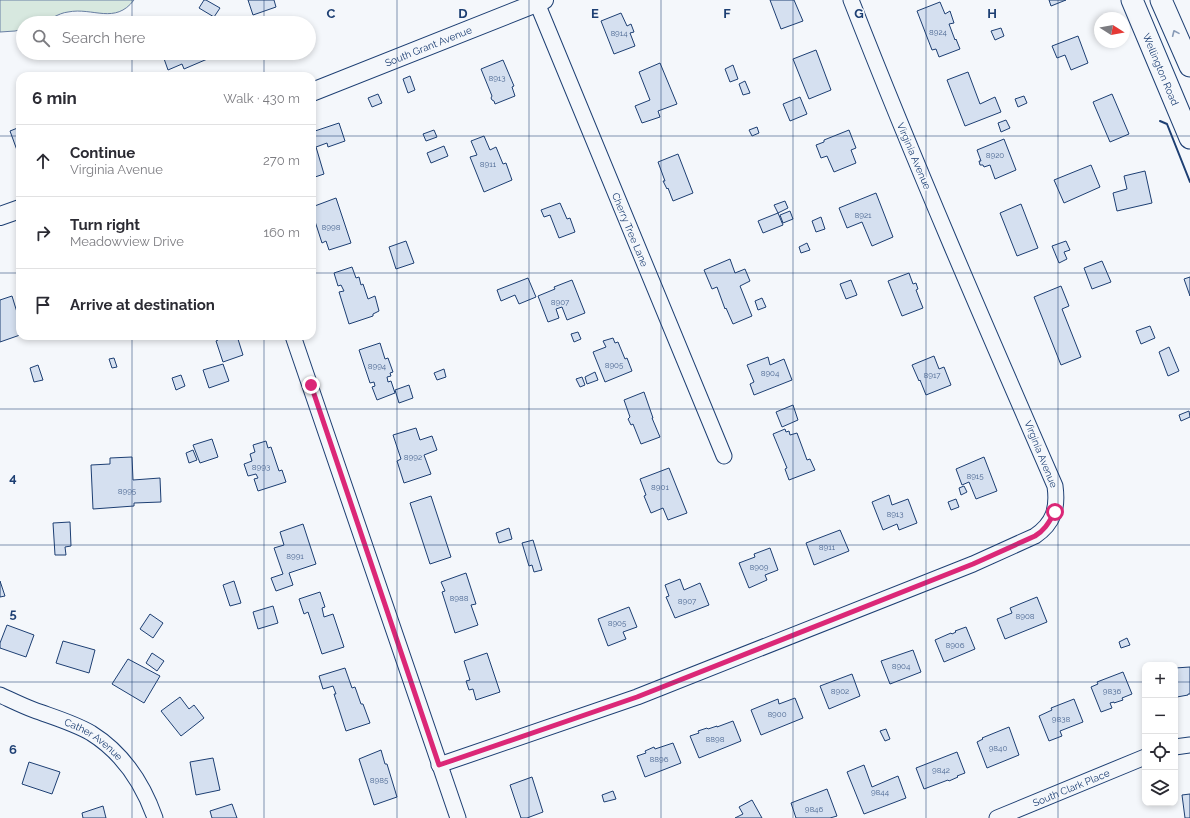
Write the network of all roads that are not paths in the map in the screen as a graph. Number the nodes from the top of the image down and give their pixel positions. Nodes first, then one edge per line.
1 (851, 0) edge
2 (1132, 0) edge
3 (1161, 0) edge
4 (540, 2) edge
5 (1190, 66) edge
6 (316, 90) edge
7 (1190, 138) edge
8 (16, 210) edge
9 (0, 216) edge
10 (295, 340) edge
11 (724, 456) dead end
12 (0, 695) edge
13 (1190, 745) edge
14 (1178, 747) edge
15 (1142, 758) edge
16 (439, 765) junction
17 (155, 818) edge
18 (458, 818) edge
19 (997, 818) edge

1 - 16 street, Virginia Avenue
2 - 7 main road, Wellington Road
5 -> 3 main road
4 - 6 street, South Grant Avenue
4 - 11 street, Cherry Tree Lane
8 - 9 street
10 - 16 street
12 - 17 street, Cather Avenue
13 - 14 street
15 - 19 street, South Clark Place
16 - 18 street

